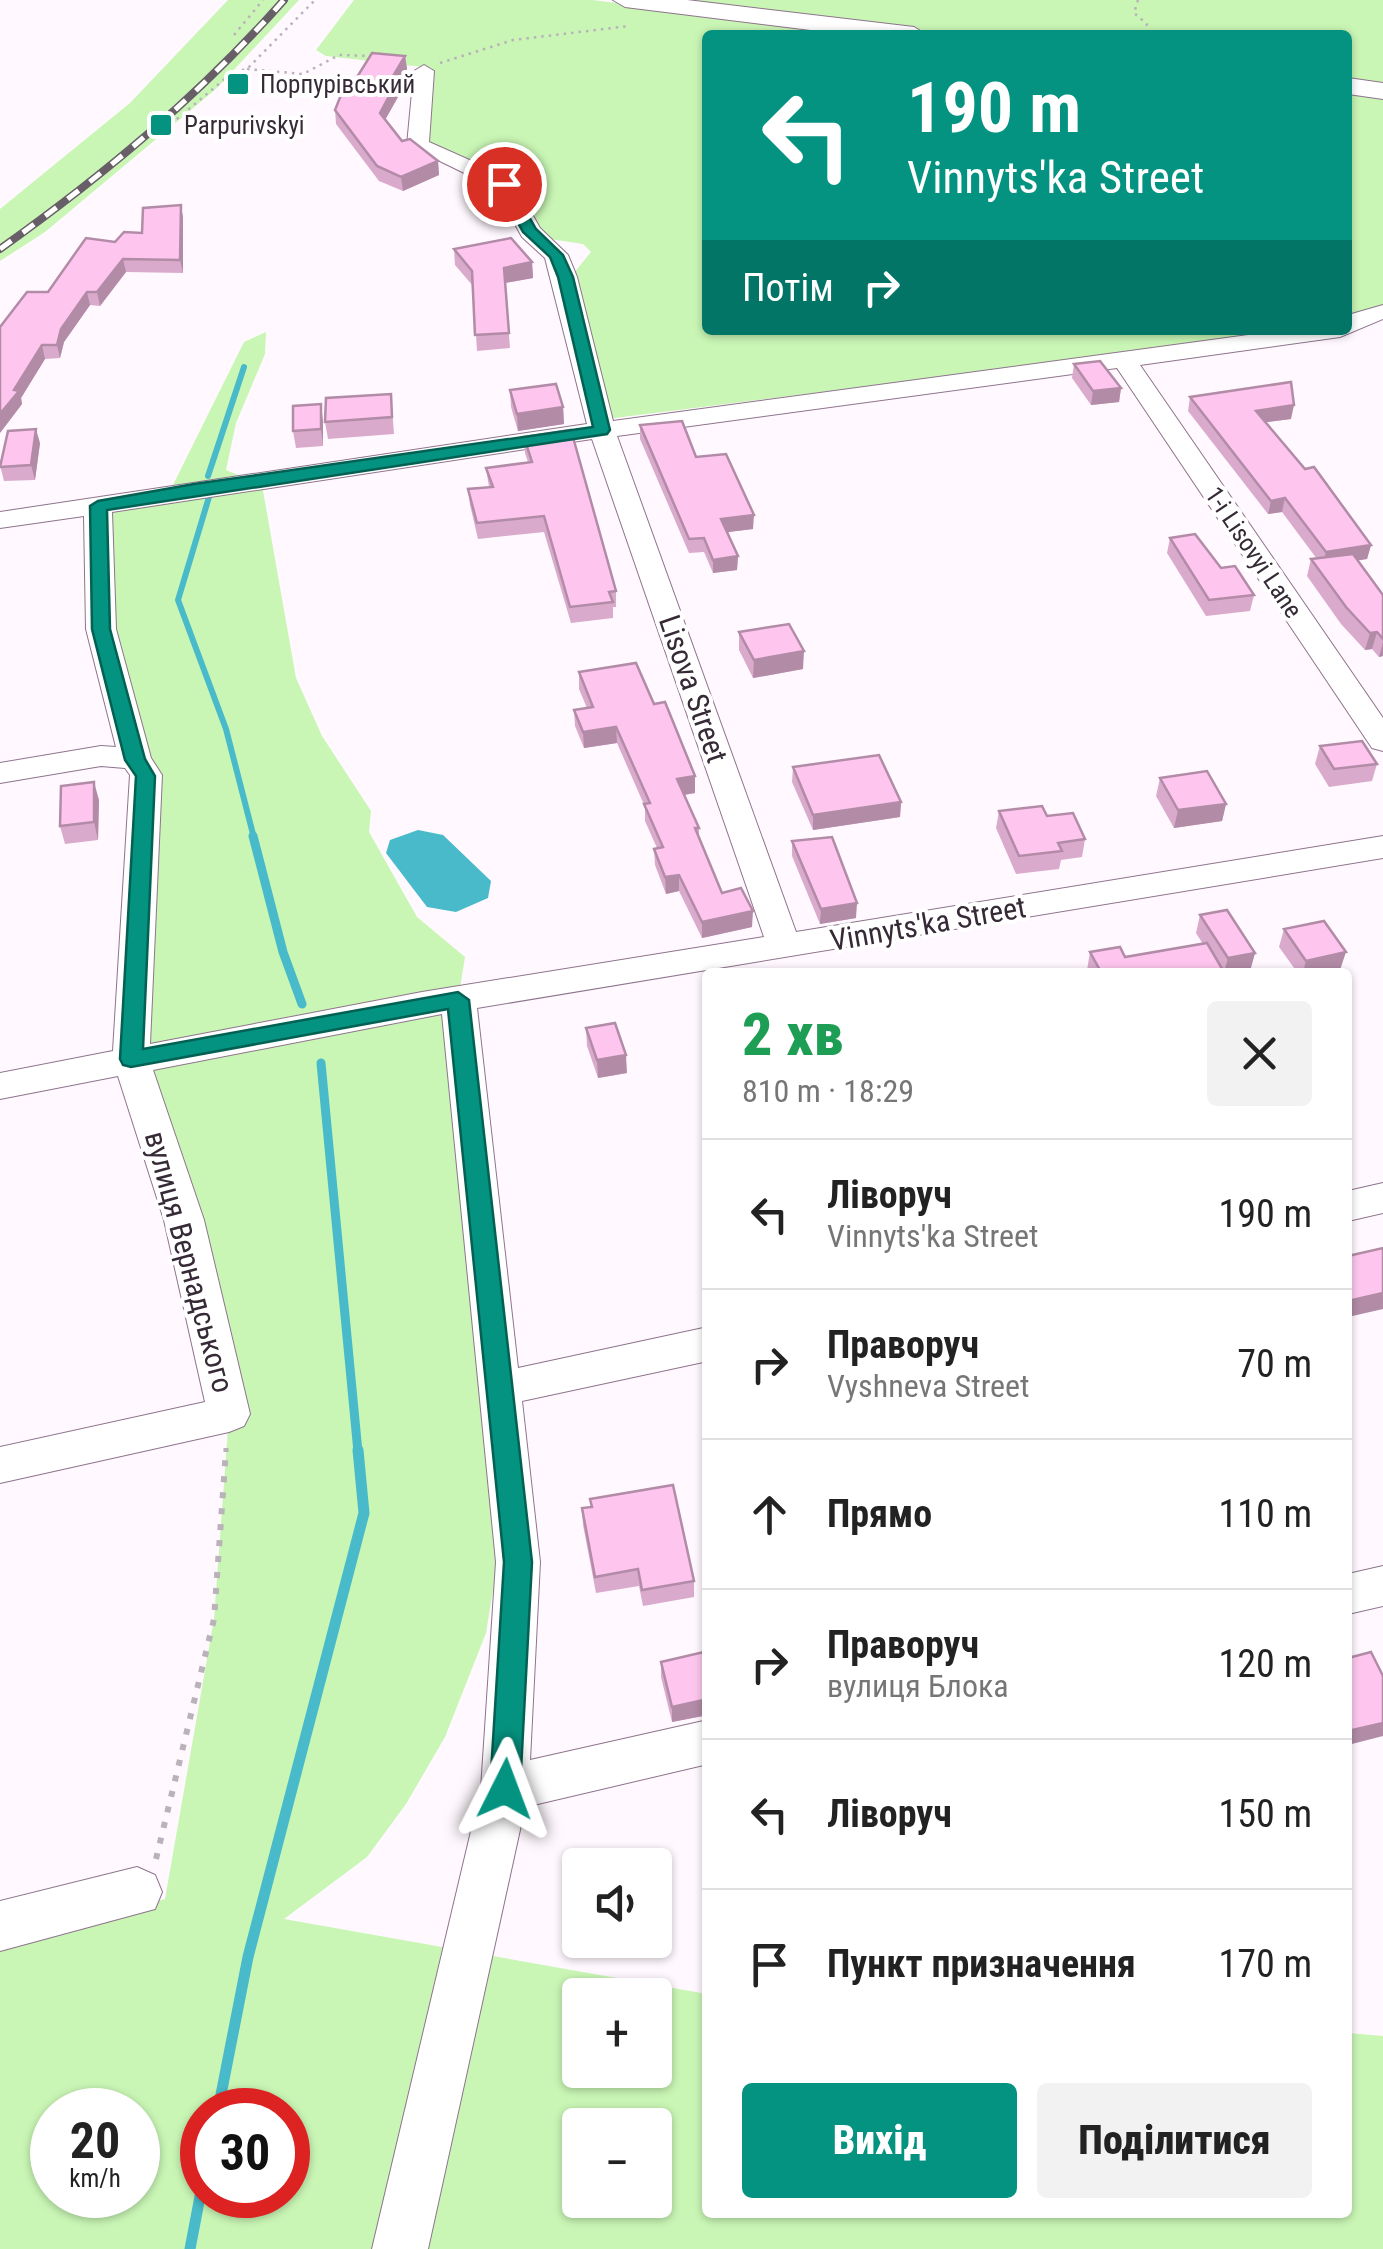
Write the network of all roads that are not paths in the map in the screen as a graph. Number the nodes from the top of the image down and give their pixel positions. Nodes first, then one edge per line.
1 (628, 13) edge
2 (849, 30) edge
3 (428, 64) road end
4 (1352, 86) edge
5 (1383, 90) edge
6 (1383, 312) edge
7 (1352, 322) edge
8 (1307, 335) edge
9 (1126, 362) junction
10 (602, 430) junction
11 (98, 506) junction
12 (0, 520) edge
13 (1383, 742) edge
14 (135, 760) junction
15 (0, 773) edge
16 (1383, 847) edge
17 (785, 948) junction
18 (458, 1000) junction
19 (131, 1059) junction
20 (0, 1086) edge
21 (1383, 1198) edge
22 (1352, 1205) edge
23 (702, 1345) edge
24 (500, 1389) junction
25 (0, 1465) edge
26 (1383, 1586) edge
27 (1352, 1593) edge
28 (702, 1743) edge
29 (505, 1789) junction
30 (137, 1892) road end
31 (0, 1926) edge
32 (400, 2249) edge

1 - 2 main road
3 - 10 street, Lisova Street
4 - 5 main road
6 - 7 street
8 - 9 street
9 - 10 street
9 - 13 street, 1-i Lisovyi Lane
10 - 11 street
10 - 17 street, Lisova Street
11 - 12 street
11 - 14 street
14 - 15 street
14 - 19 street
16 - 17 street, Vinnyts'ka Street
17 - 18 street, Vinnyts'ka Street
18 - 19 street, Vinnyts'ka Street
18 - 24 street
19 - 20 street, Vinnyts'ka Street
19 - 25 street, вулиця Вернадського
21 - 22 street
23 - 24 street
24 - 29 street
26 - 27 street
28 - 29 street
29 - 32 street
30 - 31 street

